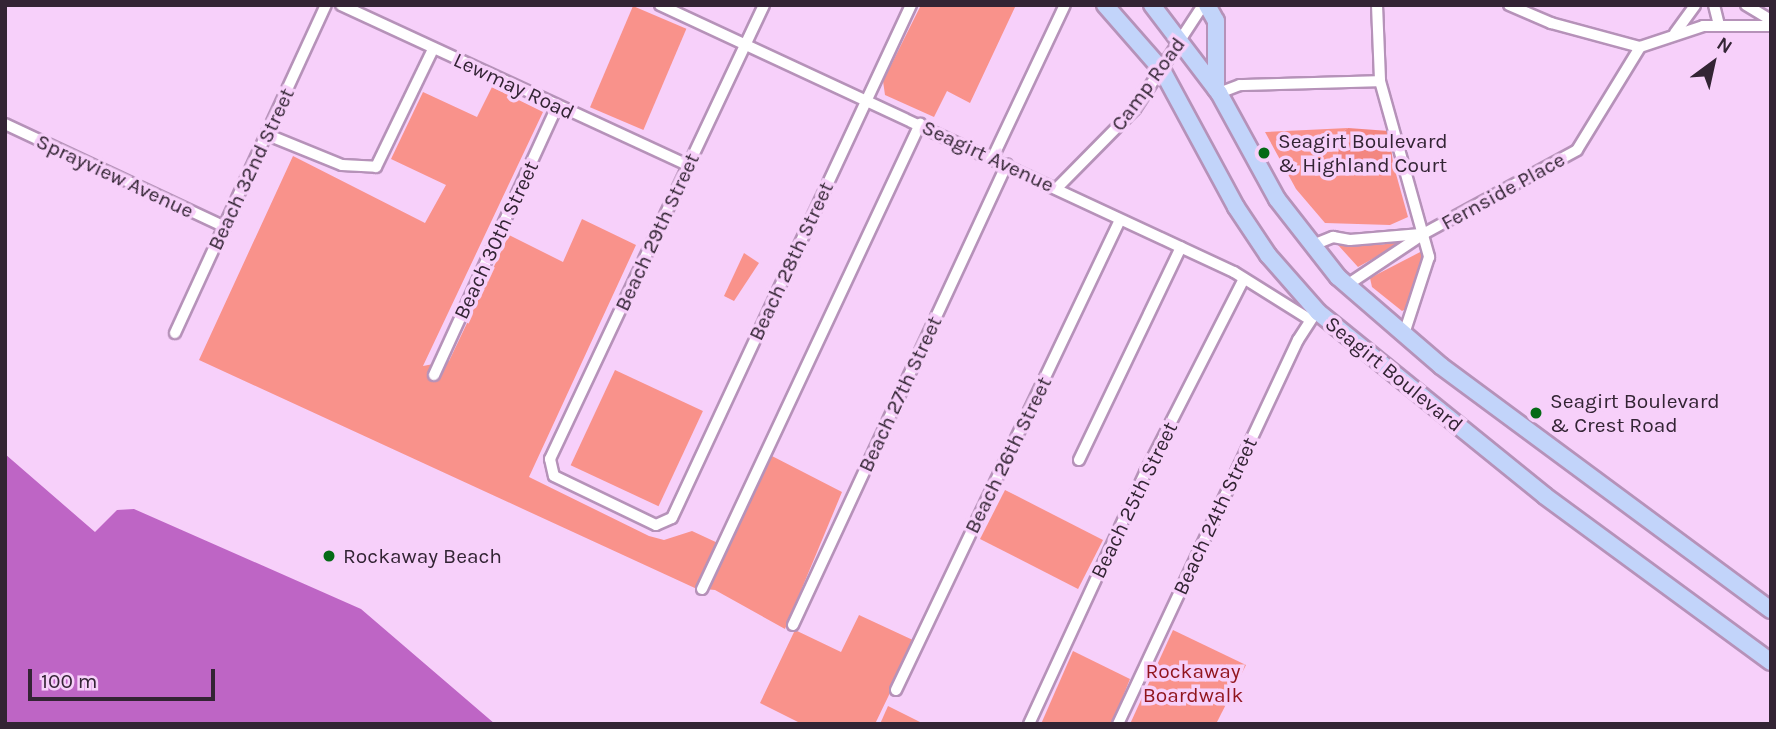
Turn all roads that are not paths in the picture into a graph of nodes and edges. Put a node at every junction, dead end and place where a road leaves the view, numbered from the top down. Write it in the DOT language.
graph roads {
  1 [pos="326,5"];
  2 [pos="341,5"];
  3 [pos="660,5"];
  4 [pos="764,5"];
  5 [pos="911,5"];
  6 [pos="1065,5"];
  7 [pos="1105,5"];
  8 [pos="1152,5"];
  9 [pos="1205,5"];
  10 [pos="1377,5"];
  11 [pos="1509,5"];
  12 [pos="1695,5"];
  13 [pos="1714,5"];
  14 [pos="1746,5"];
  15 [pos="1771,20"];
  16 [pos="1719,25"];
  17 [pos="1771,26"];
  18 [pos="1675,33"];
  19 [pos="1181,41"];
  20 [pos="745,45"];
  21 [pos="1640,47"];
  22 [pos="433,49"];
  23 [pos="1162,70"];
  24 [pos="1380,81"];
  25 [pos="1218,91"];
  26 [pos="866,99"];
  27 [pos="557,106"];
  28 [pos="5,124"];
  29 [pos="920,124"];
  30 [pos="268,135"];
  31 [pos="993,158"];
  32 [pos="1007,164"];
  33 [pos="688,165"];
  34 [pos="1057,188"];
  35 [pos="1120,220"];
  36 [pos="225,227"];
  37 [pos="1426,233"];
  38 [pos="1313,245"];
  39 [pos="1181,247"];
  40 [pos="1244,279"];
  41 [pos="1347,285"];
  42 [pos="1314,315"];
  43 [pos="175,333"];
  44 [pos="1404,334"];
  45 [pos="434,374"];
  46 [pos="550,458"];
  47 [pos="1079,460"];
  48 [pos="702,589"];
  49 [pos="1771,610"];
  50 [pos="793,625"];
  51 [pos="1771,662"];
  52 [pos="896,690"];
  53 [pos="1029,724"];
  54 [pos="1118,724"];
  1 -- 30 [label="street, Beach 32nd Street"];
  2 -- 22 [label="street, Lewmay Road"];
  3 -- 20 [label="street, Seagirt Avenue"];
  4 -- 20 [label="street, Beach 29th Street"];
  5 -- 26 [label="street, Beach 28th Street"];
  6 -- 31 [label="street"];
  7 -- 23 [label="main road, Seagirt Boulevard"];
  8 -- 19 [label="main road, Seagirt Boulevard"];
  9 -- 19 [label="street, Camp Road"];
  9 -- 25 [label="main road"];
  10 -- 24 [label="street"];
  11 -- 21 [label="street"];
  12 -- 18 [label="street"];
  13 -- 16 [label="street"];
  14 -- 15 [label="street"];
  16 -- 17 [label="street"];
  16 -- 18 [label="street"];
  18 -- 21 [label="street"];
  19 -- 23 [label="street, Camp Road"];
  19 -- 25 [label="main road, Seagirt Boulevard"];
  20 -- 26 [label="street, Seagirt Avenue"];
  20 -- 33 [label="street, Beach 29th Street"];
  21 -- 37 [label="street, Fernside Place"];
  22 -- 27 [label="street, Lewmay Road"];
  22 -- 30 [label="street"];
  23 -- 34 [label="street, Camp Road"];
  23 -- 42 [label="main road, Seagirt Boulevard"];
  24 -- 25 [label="street"];
  24 -- 37 [label="street"];
  25 -- 38 [label="main road, Seagirt Boulevard"];
  26 -- 29 [label="street, Seagirt Avenue"];
  26 -- 46 [label="street, Beach 28th Street"];
  27 -- 33 [label="street, Lewmay Road"];
  27 -- 45 [label="street, Beach 30th Street"];
  28 -- 36 [label="street, Sprayview Avenue"];
  29 -- 31 [label="street, Seagirt Avenue"];
  29 -- 48 [label="street"];
  30 -- 36 [label="street, Beach 32nd Street"];
  31 -- 32 [label="street, Seagirt Avenue"];
  32 -- 34 [label="street, Seagirt Avenue"];
  32 -- 50 [label="street, Beach 27th Street"];
  33 -- 46 [label="street, Beach 29th Street"];
  34 -- 35 [label="street, Seagirt Avenue"];
  35 -- 39 [label="street, Seagirt Avenue"];
  35 -- 52 [label="street, Beach 26th Street"];
  36 -- 43 [label="street, Beach 32nd Street"];
  37 -- 38 [label="street, Fernside Place"];
  37 -- 41 [label="street, Fernside Place"];
  37 -- 44 [label="street"];
  38 -- 41 [label="main road, Seagirt Boulevard"];
  39 -- 40 [label="street, Seagirt Avenue"];
  39 -- 47 [label="street"];
  40 -- 42 [label="street, Seagirt Avenue"];
  40 -- 53 [label="street, Beach 25th Street"];
  41 -- 44 [label="main road, Seagirt Boulevard"];
  42 -- 51 [label="main road, Seagirt Boulevard"];
  42 -- 54 [label="street, Beach 24th Street"];
  44 -- 49 [label="main road, Seagirt Boulevard"];
}
